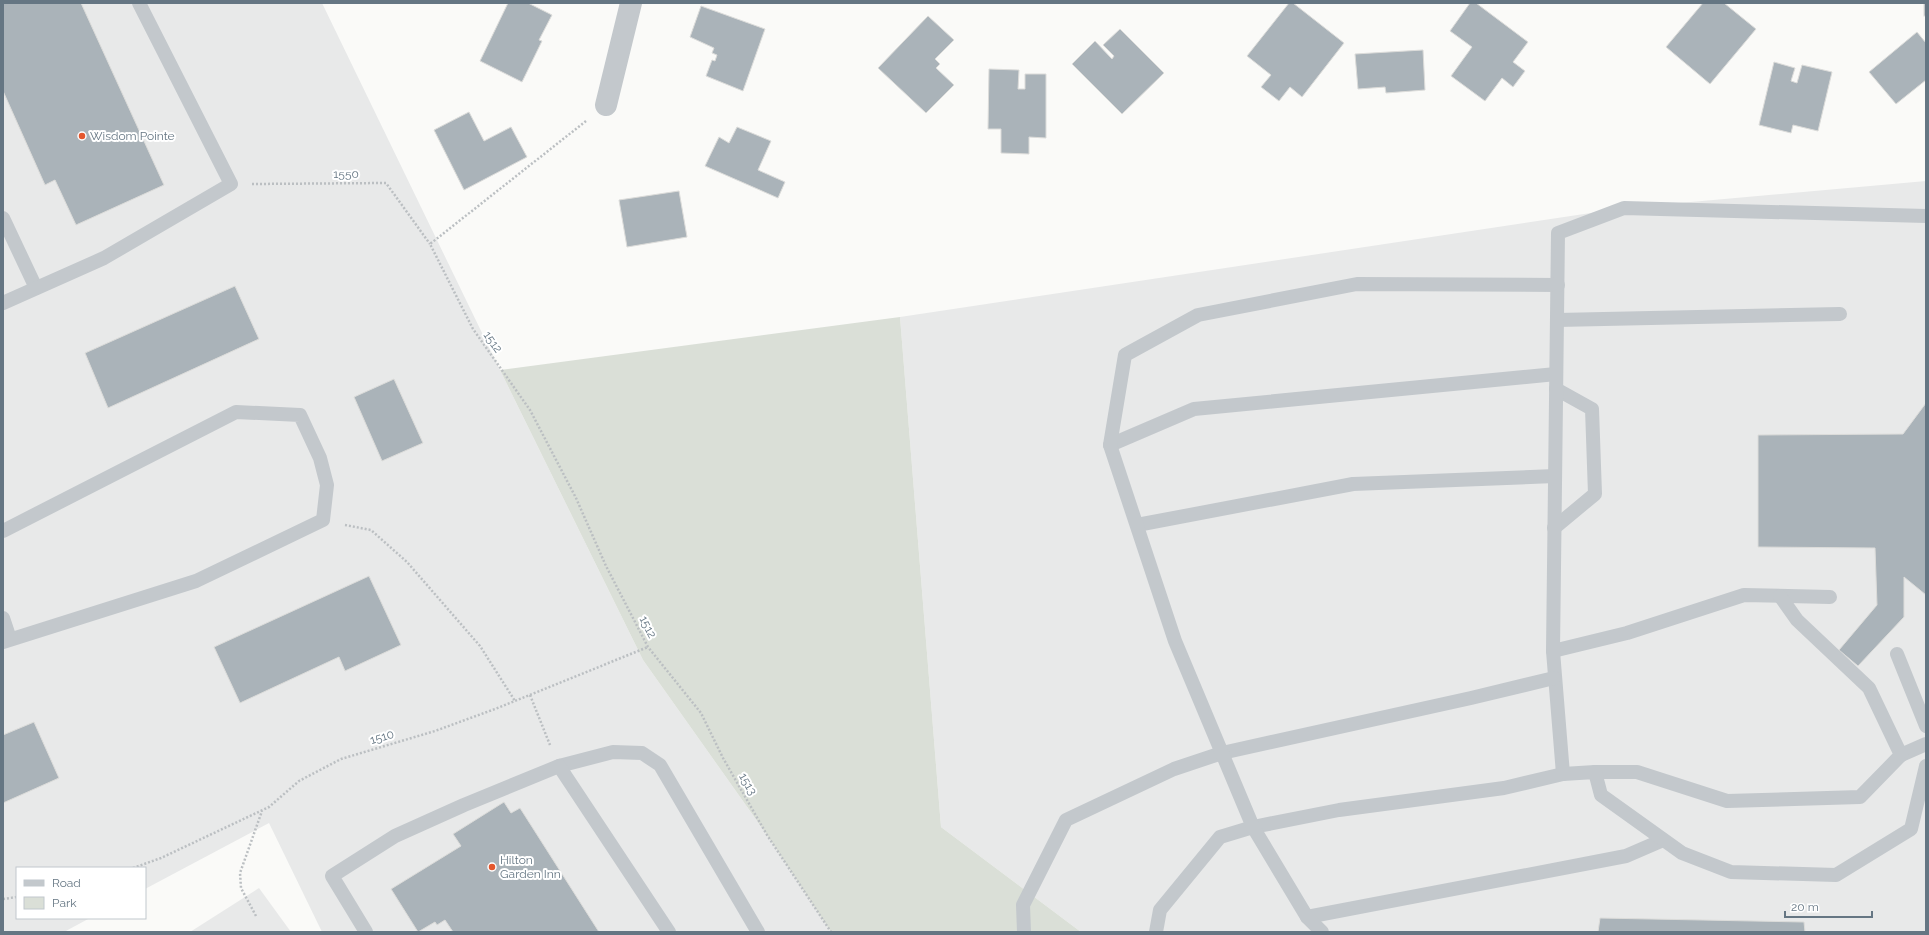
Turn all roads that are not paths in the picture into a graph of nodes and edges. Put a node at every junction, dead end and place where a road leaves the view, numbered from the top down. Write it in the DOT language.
graph roads {
  1 [pos="139,3"];
  2 [pos="631,3"];
  3 [pos="606,105"];
  4 [pos="1926,216"];
  5 [pos="3,218"];
  6 [pos="1558,286"];
  7 [pos="36,288"];
  8 [pos="3,303"];
  9 [pos="1840,314"];
  10 [pos="1557,320"];
  11 [pos="1556,374"];
  12 [pos="1556,389"];
  13 [pos="1110,445"];
  14 [pos="1555,476"];
  15 [pos="1137,525"];
  16 [pos="1554,528"];
  17 [pos="3,531"];
  18 [pos="1780,596"];
  19 [pos="1830,597"];
  20 [pos="3,618"];
  21 [pos="6,640"];
  22 [pos="1553,651"];
  23 [pos="1898,654"];
  24 [pos="1554,678"];
  25 [pos="1926,726"];
  26 [pos="1926,744"];
  27 [pos="1222,753"];
  28 [pos="1901,755"];
  29 [pos="559,766"];
  30 [pos="1926,766"];
  31 [pos="1595,772"];
  32 [pos="1563,774"];
  33 [pos="1253,827"];
  34 [pos="1663,840"];
  35 [pos="1307,917"];
  36 [pos="366,932"];
  37 [pos="670,932"];
  38 [pos="758,932"];
  39 [pos="1024,932"];
  40 [pos="1156,932"];
  41 [pos="1322,932"];
  1 -- 7 [label="lane"];
  2 -- 3 [label="street"];
  4 -- 6 [label="lane"];
  5 -- 7 [label="lane"];
  6 -- 10 [label="lane"];
  6 -- 13 [label="lane"];
  7 -- 8 [label="lane"];
  9 -- 10 [label="lane"];
  10 -- 11 [label="lane"];
  11 -- 12 [label="lane"];
  11 -- 13 [label="lane"];
  12 -- 14 [label="lane"];
  12 -- 16 [label="lane"];
  13 -- 15 [label="lane"];
  14 -- 15 [label="lane"];
  14 -- 16 [label="lane"];
  15 -- 27 [label="lane"];
  16 -- 22 [label="lane"];
  17 -- 21 [label="lane"];
  18 -- 19 [label="lane"];
  18 -- 22 [label="lane"];
  18 -- 28 [label="lane"];
  20 -- 21 [label="lane"];
  22 -- 24 [label="lane"];
  23 -- 25 [label="lane"];
  24 -- 27 [label="lane"];
  24 -- 32 [label="lane"];
  26 -- 28 [label="lane"];
  27 -- 33 [label="lane"];
  27 -- 39 [label="lane"];
  28 -- 31 [label="lane"];
  29 -- 36 [label="lane"];
  29 -- 37 [label="lane"];
  29 -- 38 [label="lane"];
  30 -- 34 [label="lane"];
  31 -- 32 [label="lane"];
  31 -- 34 [label="lane"];
  32 -- 33 [label="lane"];
  33 -- 35 [label="lane"];
  33 -- 40 [label="lane"];
  34 -- 35 [label="lane"];
  35 -- 41 [label="lane"];
}
